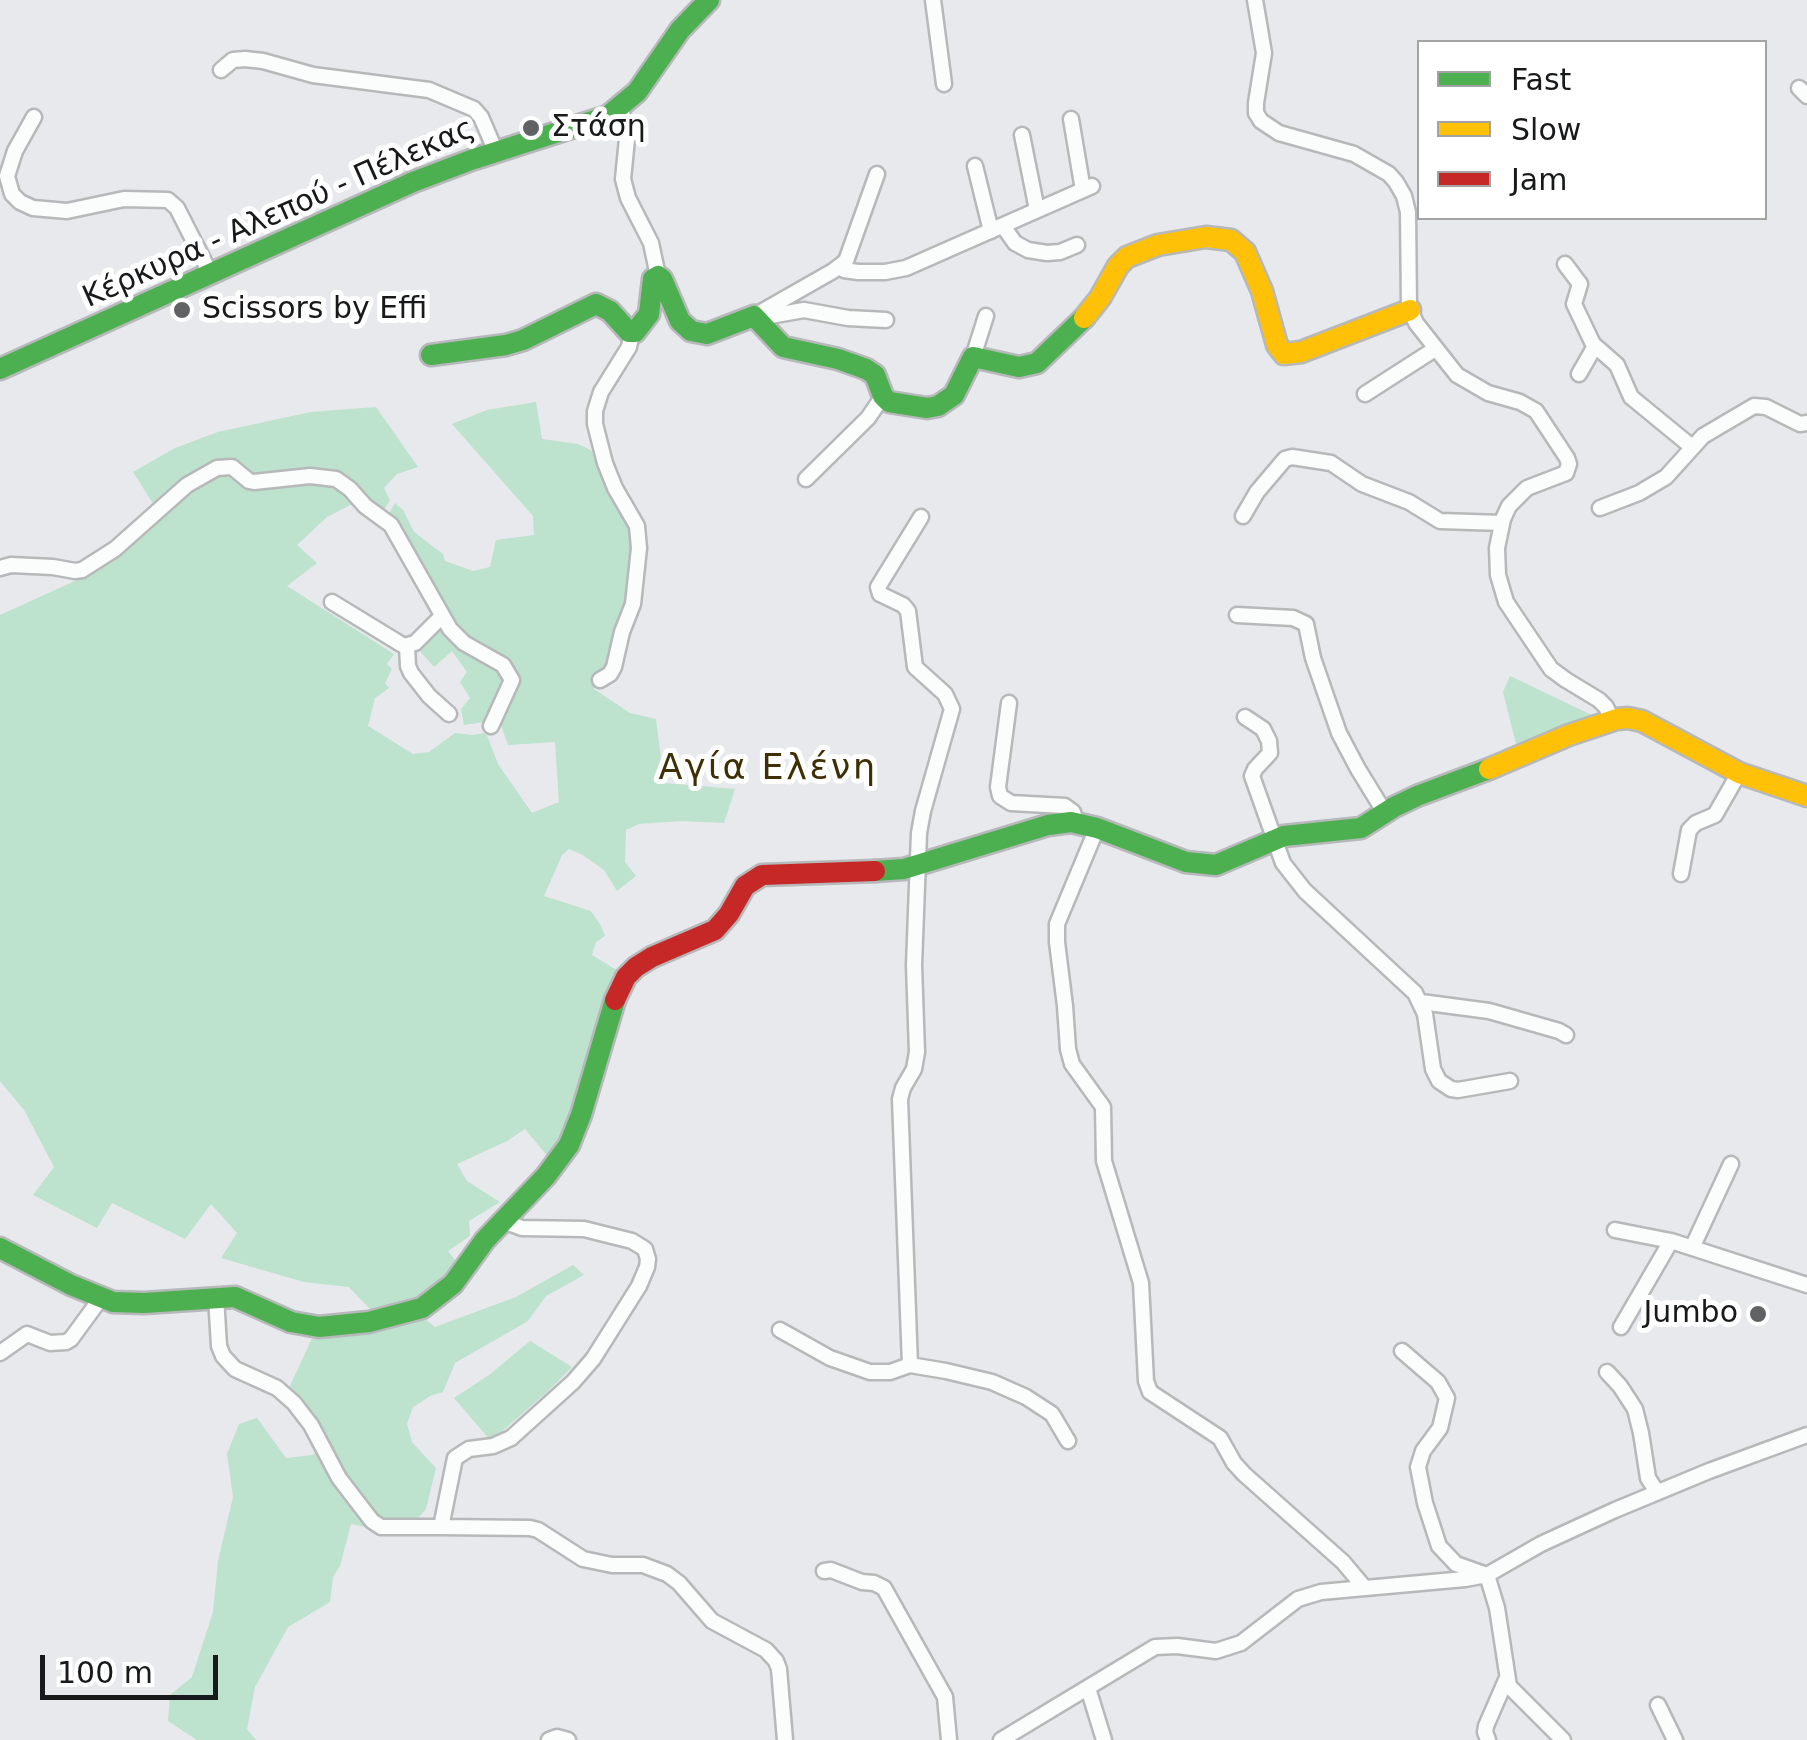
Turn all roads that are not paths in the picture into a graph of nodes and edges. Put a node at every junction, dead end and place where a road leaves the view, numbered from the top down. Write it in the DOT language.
graph roads {
  1 [pos="709,0"];
  2 [pos="933,0"];
  3 [pos="1255,0"];
  4 [pos="221,70"];
  5 [pos="944,84"];
  6 [pos="621,108"];
  7 [pos="34,117"];
  8 [pos="1070,119"];
  9 [pos="1022,135"];
  10 [pos="496,152"];
  11 [pos="975,166"];
  12 [pos="876,174"];
  13 [pos="1037,210"];
  14 [pos="997,228"];
  15 [pos="1078,245"];
  16 [pos="1565,264"];
  17 [pos="840,266"];
  18 [pos="211,275"];
  19 [pos="658,276"];
  20 [pos="1410,310"];
  21 [pos="754,316"];
  22 [pos="986,316"];
  23 [pos="886,320"];
  24 [pos="632,333"];
  25 [pos="1594,346"];
  26 [pos="1435,350"];
  27 [pos="431,355"];
  28 [pos="973,356"];
  29 [pos="0,369"];
  30 [pos="1579,374"];
  31 [pos="1365,394"];
  32 [pos="883,396"];
  33 [pos="1807,423"];
  34 [pos="1692,447"];
  35 [pos="806,479"];
  36 [pos="1600,508"];
  37 [pos="1244,516"];
  38 [pos="920,517"];
  39 [pos="1502,524"];
  40 [pos="0,568"];
  41 [pos="332,602"];
  42 [pos="1237,615"];
  43 [pos="442,616"];
  44 [pos="407,646"];
  45 [pos="600,680"];
  46 [pos="1009,704"];
  47 [pos="448,714"];
  48 [pos="1245,717"];
  49 [pos="1612,720"];
  50 [pos="490,726"];
  51 [pos="1738,773"];
  52 [pos="1807,796"];
  53 [pos="1385,813"];
  54 [pos="1086,825"];
  55 [pos="1275,839"];
  56 [pos="918,866"];
  57 [pos="1681,874"];
  58 [pos="1421,1002"];
  59 [pos="1566,1036"];
  60 [pos="1510,1081"];
  61 [pos="1731,1164"];
  62 [pos="504,1221"];
  63 [pos="1615,1230"];
  64 [pos="1671,1241"];
  65 [pos="0,1248"];
  66 [pos="1692,1248"];
  67 [pos="1807,1285"];
  68 [pos="216,1297"];
  69 [pos="101,1298"];
  70 [pos="1622,1327"];
  71 [pos="780,1330"];
  72 [pos="1402,1351"];
  73 [pos="0,1353"];
  74 [pos="910,1366"];
  75 [pos="1607,1372"];
  76 [pos="1807,1434"];
  77 [pos="1068,1441"];
  78 [pos="1657,1492"];
  79 [pos="441,1527"];
  80 [pos="824,1570"];
  81 [pos="1487,1575"];
  82 [pos="1364,1587"];
  83 [pos="1506,1680"];
  84 [pos="1088,1688"];
  85 [pos="1658,1705"];
  86 [pos="550,1740"];
  87 [pos="568,1740"];
  88 [pos="784,1740"];
  89 [pos="949,1740"];
  90 [pos="1001,1740"];
  91 [pos="1104,1740"];
  92 [pos="1488,1740"];
  93 [pos="1563,1740"];
  94 [pos="1674,1740"];
  1 -- 6 [label="street, Κέρκυρα - Αλεπού - Πέλεκας"];
  2 -- 5 [label="street"];
  3 -- 20 [label="street"];
  4 -- 10 [label="street"];
  6 -- 10 [label="street, Κέρκυρα - Αλεπού - Πέλεκας"];
  6 -- 19 [label="street"];
  7 -- 18 [label="street"];
  8 -- 13 [label="street"];
  9 -- 13 [label="street"];
  10 -- 18 [label="street, Κέρκυρα - Αλεπού - Πέλεκας"];
  11 -- 14 [label="street"];
  12 -- 17 [label="street"];
  13 -- 14 [label="street"];
  14 -- 15 [label="street"];
  14 -- 17 [label="street"];
  16 -- 25 [label="street"];
  17 -- 21 [label="street"];
  18 -- 29 [label="street, Κέρκυρα - Αλεπού - Πέλεκας"];
  19 -- 21 [label="street"];
  19 -- 24 [label="street"];
  20 -- 26 [label="street"];
  20 -- 28 [label="street"];
  21 -- 23 [label="street"];
  21 -- 32 [label="street"];
  22 -- 28 [label="street"];
  24 -- 27 [label="street"];
  24 -- 45 [label="street"];
  25 -- 30 [label="street"];
  25 -- 34 [label="street"];
  26 -- 31 [label="street"];
  26 -- 39 [label="street"];
  28 -- 32 [label="street"];
  32 -- 35 [label="street"];
  33 -- 34 [label="street"];
  34 -- 36 [label="street"];
  37 -- 39 [label="street"];
  38 -- 56 [label="street"];
  39 -- 49 [label="street"];
  40 -- 43 [label="street"];
  41 -- 44 [label="street"];
  42 -- 53 [label="street"];
  43 -- 44 [label="street"];
  43 -- 50 [label="street"];
  44 -- 47 [label="street"];
  46 -- 54 [label="street"];
  48 -- 55 [label="street"];
  49 -- 51 [label="street"];
  49 -- 53 [label="street"];
  51 -- 52 [label="street"];
  51 -- 57 [label="street"];
  53 -- 55 [label="street"];
  54 -- 55 [label="street"];
  54 -- 56 [label="street"];
  54 -- 82 [label="street"];
  55 -- 58 [label="street"];
  56 -- 62 [label="street"];
  56 -- 74 [label="street"];
  58 -- 59 [label="street"];
  58 -- 60 [label="street"];
  61 -- 66 [label="street"];
  62 -- 68 [label="street"];
  62 -- 79 [label="street"];
  63 -- 64 [label="street"];
  64 -- 66 [label="street"];
  64 -- 70 [label="street"];
  65 -- 69 [label="street"];
  66 -- 67 [label="street"];
  68 -- 69 [label="street"];
  68 -- 79 [label="street"];
  69 -- 73 [label="street"];
  71 -- 74 [label="street"];
  72 -- 81 [label="street"];
  74 -- 77 [label="street"];
  75 -- 78 [label="street"];
  76 -- 78 [label="street"];
  78 -- 81 [label="street"];
  79 -- 88 [label="street"];
  80 -- 89 [label="street"];
  81 -- 82 [label="street"];
  81 -- 83 [label="street"];
  82 -- 84 [label="street"];
  83 -- 92 [label="street"];
  83 -- 93 [label="street"];
  84 -- 90 [label="street"];
  84 -- 91 [label="street"];
  85 -- 94 [label="street"];
  86 -- 87 [label="street"];
}
